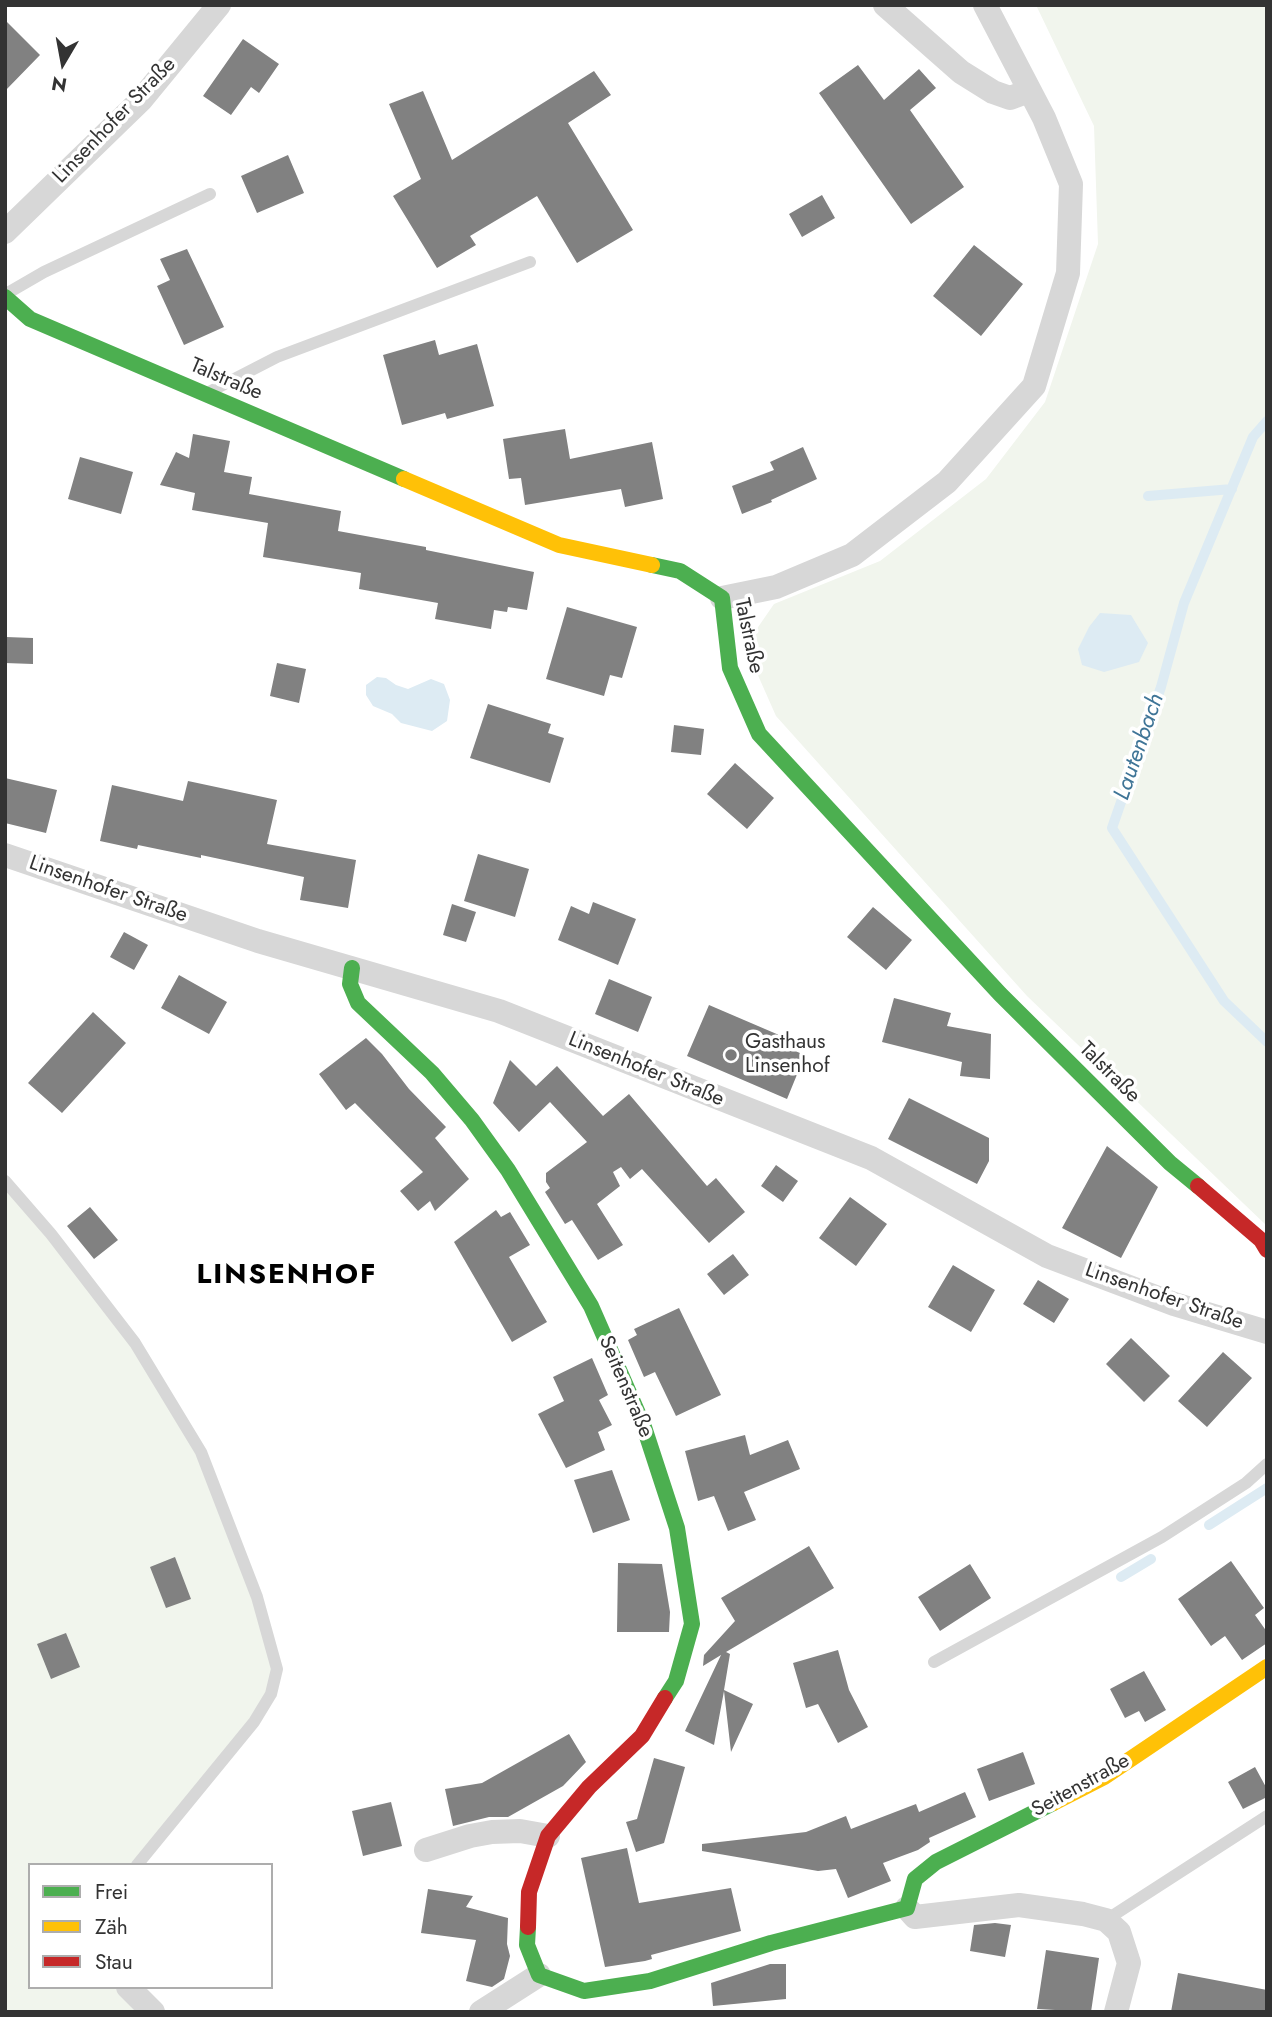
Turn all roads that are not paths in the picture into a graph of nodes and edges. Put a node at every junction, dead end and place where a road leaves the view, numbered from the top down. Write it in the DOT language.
graph roads {
  1 [pos="219,5"];
  2 [pos="885,5"];
  3 [pos="985,5"];
  4 [pos="1030,91"];
  5 [pos="210,194"];
  6 [pos="5,233"];
  7 [pos="530,262"];
  8 [pos="5,296"];
  9 [pos="205,394"];
  10 [pos="722,598"];
  11 [pos="5,855"];
  12 [pos="352,968"];
  13 [pos="5,1181"];
  14 [pos="1267,1250"];
  15 [pos="1267,1332"];
  16 [pos="1267,1464"];
  17 [pos="934,1662"];
  18 [pos="1267,1667"];
  19 [pos="1267,1816"];
  20 [pos="548,1836"];
  21 [pos="426,1850"];
  22 [pos="139,1863"];
  23 [pos="907,1908"];
  24 [pos="1106,1920"];
  25 [pos="539,1975"];
  26 [pos="130,1989"];
  27 [pos="153,2012"];
  28 [pos="481,2012"];
  29 [pos="1116,2012"];
  1 -- 6 [label="street, Linsenhofer Straße"];
  2 -- 4 [label="street"];
  3 -- 4 [label="street"];
  4 -- 10 [label="street"];
  5 -- 8 [label="lane"];
  7 -- 9 [label="lane"];
  8 -- 9 [label="street, Talstraße"];
  9 -- 10 [label="street, Talstraße"];
  10 -- 14 [label="street, Talstraße"];
  11 -- 12 [label="street, Linsenhofer Straße"];
  12 -- 15 [label="street, Linsenhofer Straße"];
  12 -- 20 [label="street, Seitenstraße"];
  13 -- 22 [label="lane"];
  16 -- 17 [label="lane"];
  18 -- 23 [label="street, Seitenstraße"];
  19 -- 24 [label="lane"];
  20 -- 21 [label="street"];
  20 -- 25 [label="street"];
  23 -- 24 [label="street"];
  23 -- 25 [label="street"];
  24 -- 29 [label="street"];
  25 -- 28 [label="street"];
  26 -- 27 [label="street"];
}
